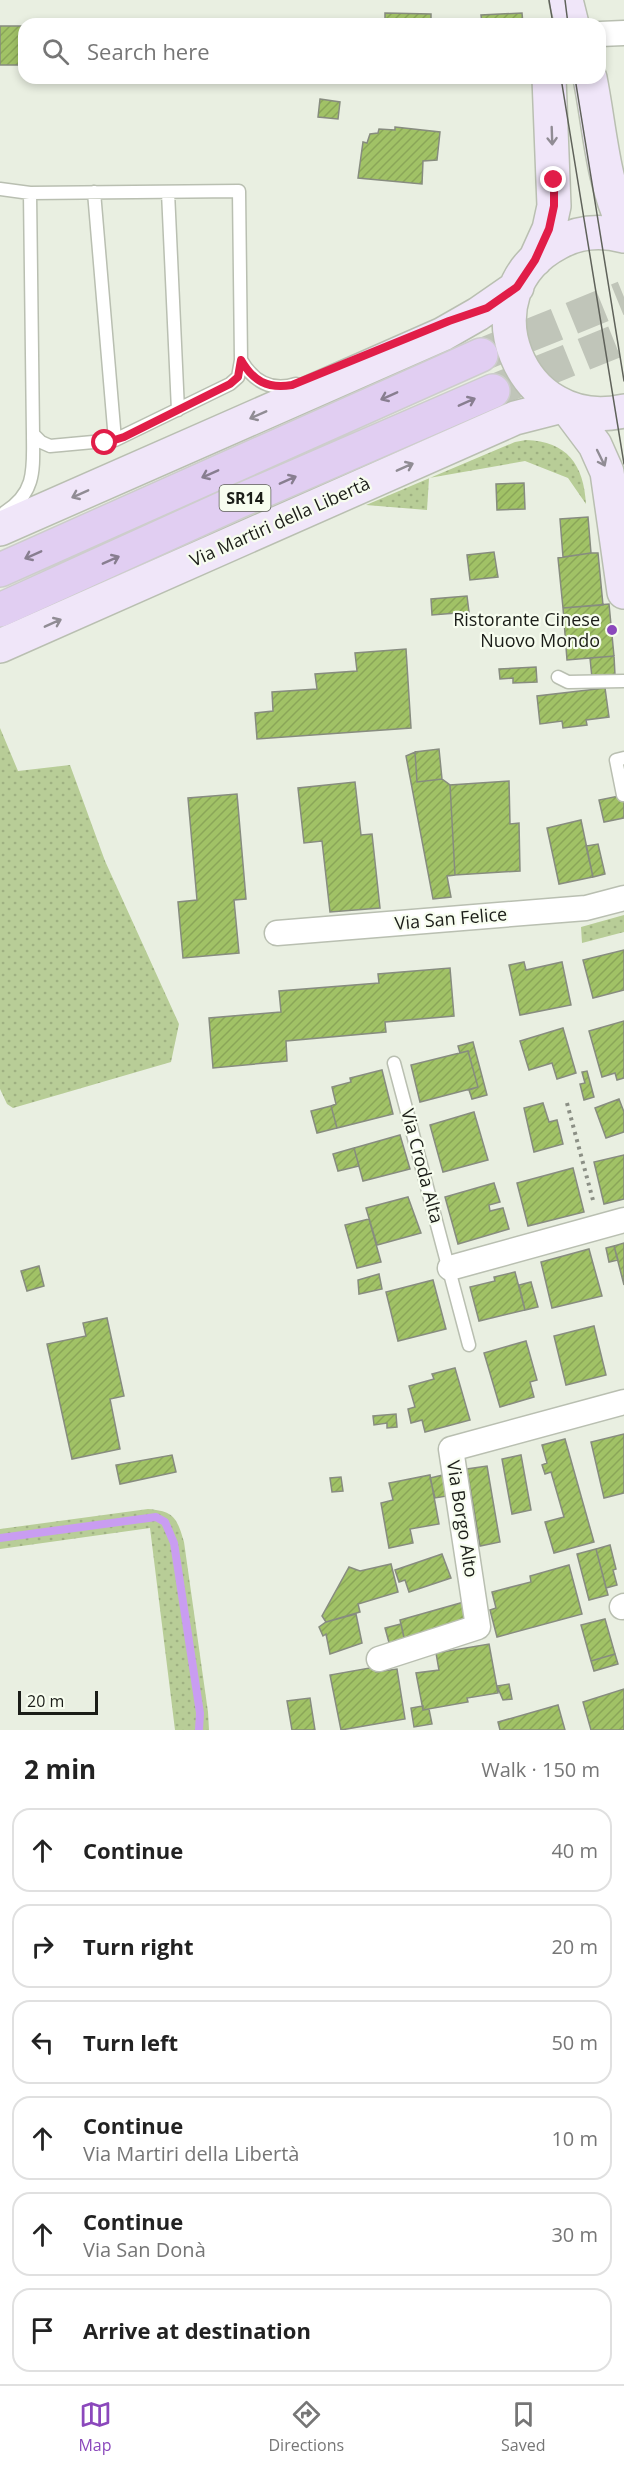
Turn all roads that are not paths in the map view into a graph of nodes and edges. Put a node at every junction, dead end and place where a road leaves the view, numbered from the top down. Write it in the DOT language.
graph roads {
  1 [pos="547,0"];
  2 [pos="566,0"];
  3 [pos="548,18"];
  4 [pos="570,18"];
  5 [pos="624,33"];
  6 [pos="606,34"];
  7 [pos="549,84"];
  8 [pos="591,84"];
  9 [pos="0,189"];
  10 [pos="94,192"];
  11 [pos="168,192"];
  12 [pos="30,193"];
  13 [pos="624,226"];
  14 [pos="624,236"];
  15 [pos="535,260"];
  16 [pos="517,287"];
  17 [pos="487,308"];
  18 [pos="481,355"];
  19 [pos="241,360"];
  20 [pos="334,368"];
  21 [pos="313,377"];
  22 [pos="492,391"];
  23 [pos="565,407"];
  24 [pos="178,410"];
  25 [pos="624,411"];
  26 [pos="33,434"];
  27 [pos="115,440"];
  28 [pos="0,515"];
  29 [pos="0,529"];
  30 [pos="0,570"];
  31 [pos="624,592"];
  32 [pos="0,610"];
  33 [pos="0,646"];
  34 [pos="558,677"];
  35 [pos="624,681"];
  36 [pos="624,758"];
  37 [pos="623,795"];
  38 [pos="624,898"];
  39 [pos="276,933"];
  40 [pos="394,1063"];
  41 [pos="624,1220"];
  42 [pos="450,1268"];
  43 [pos="469,1345"];
  44 [pos="624,1402"];
  45 [pos="379,1659"];
  1 -- 3 [label="main road"];
  2 -- 4 [label="main road"];
  5 -- 6 [label="street"];
  7 -- 15 [label="main road, one-way"];
  8 -- 13 [label="main road"];
  9 -- 12 [label="lane"];
  10 -- 11 [label="lane"];
  10 -- 12 [label="lane"];
  10 -- 27 [label="lane"];
  11 -- 19 [label="lane"];
  11 -- 24 [label="lane"];
  12 -- 26 [label="lane"];
  14 -- 15 [label="main road"];
  15 -- 16 [label="main road"];
  16 -- 17 [label="main road"];
  16 -- 23 [label="main road"];
  17 -- 20 [label="lane"];
  17 -- 29 [label="main road, one-way"];
  18 -- 30 [label="main road, SR14, one-way"];
  19 -- 21 [label="lane"];
  19 -- 24 [label="lane"];
  32 -- 22 [label="main road, Via Martiri della Libertà / SR14, one-way"];
  23 -- 25 [label="main road"];
  23 -- 31 [label="main road, one-way"];
  33 -- 23 [label="main road, Via Martiri della Libertà, one-way"];
  24 -- 27 [label="lane"];
  26 -- 27 [label="lane"];
  26 -- 28 [label="lane"];
  34 -- 35 [label="lane"];
  36 -- 37 [label="lane"];
  38 -- 39 [label="street, Via San Felice"];
  40 -- 42 [label="lane, Via Croda Alta"];
  41 -- 42 [label="street"];
  42 -- 43 [label="lane, Via Croda Alta"];
  44 -- 45 [label="street, Via Borgo Alto"];
}
